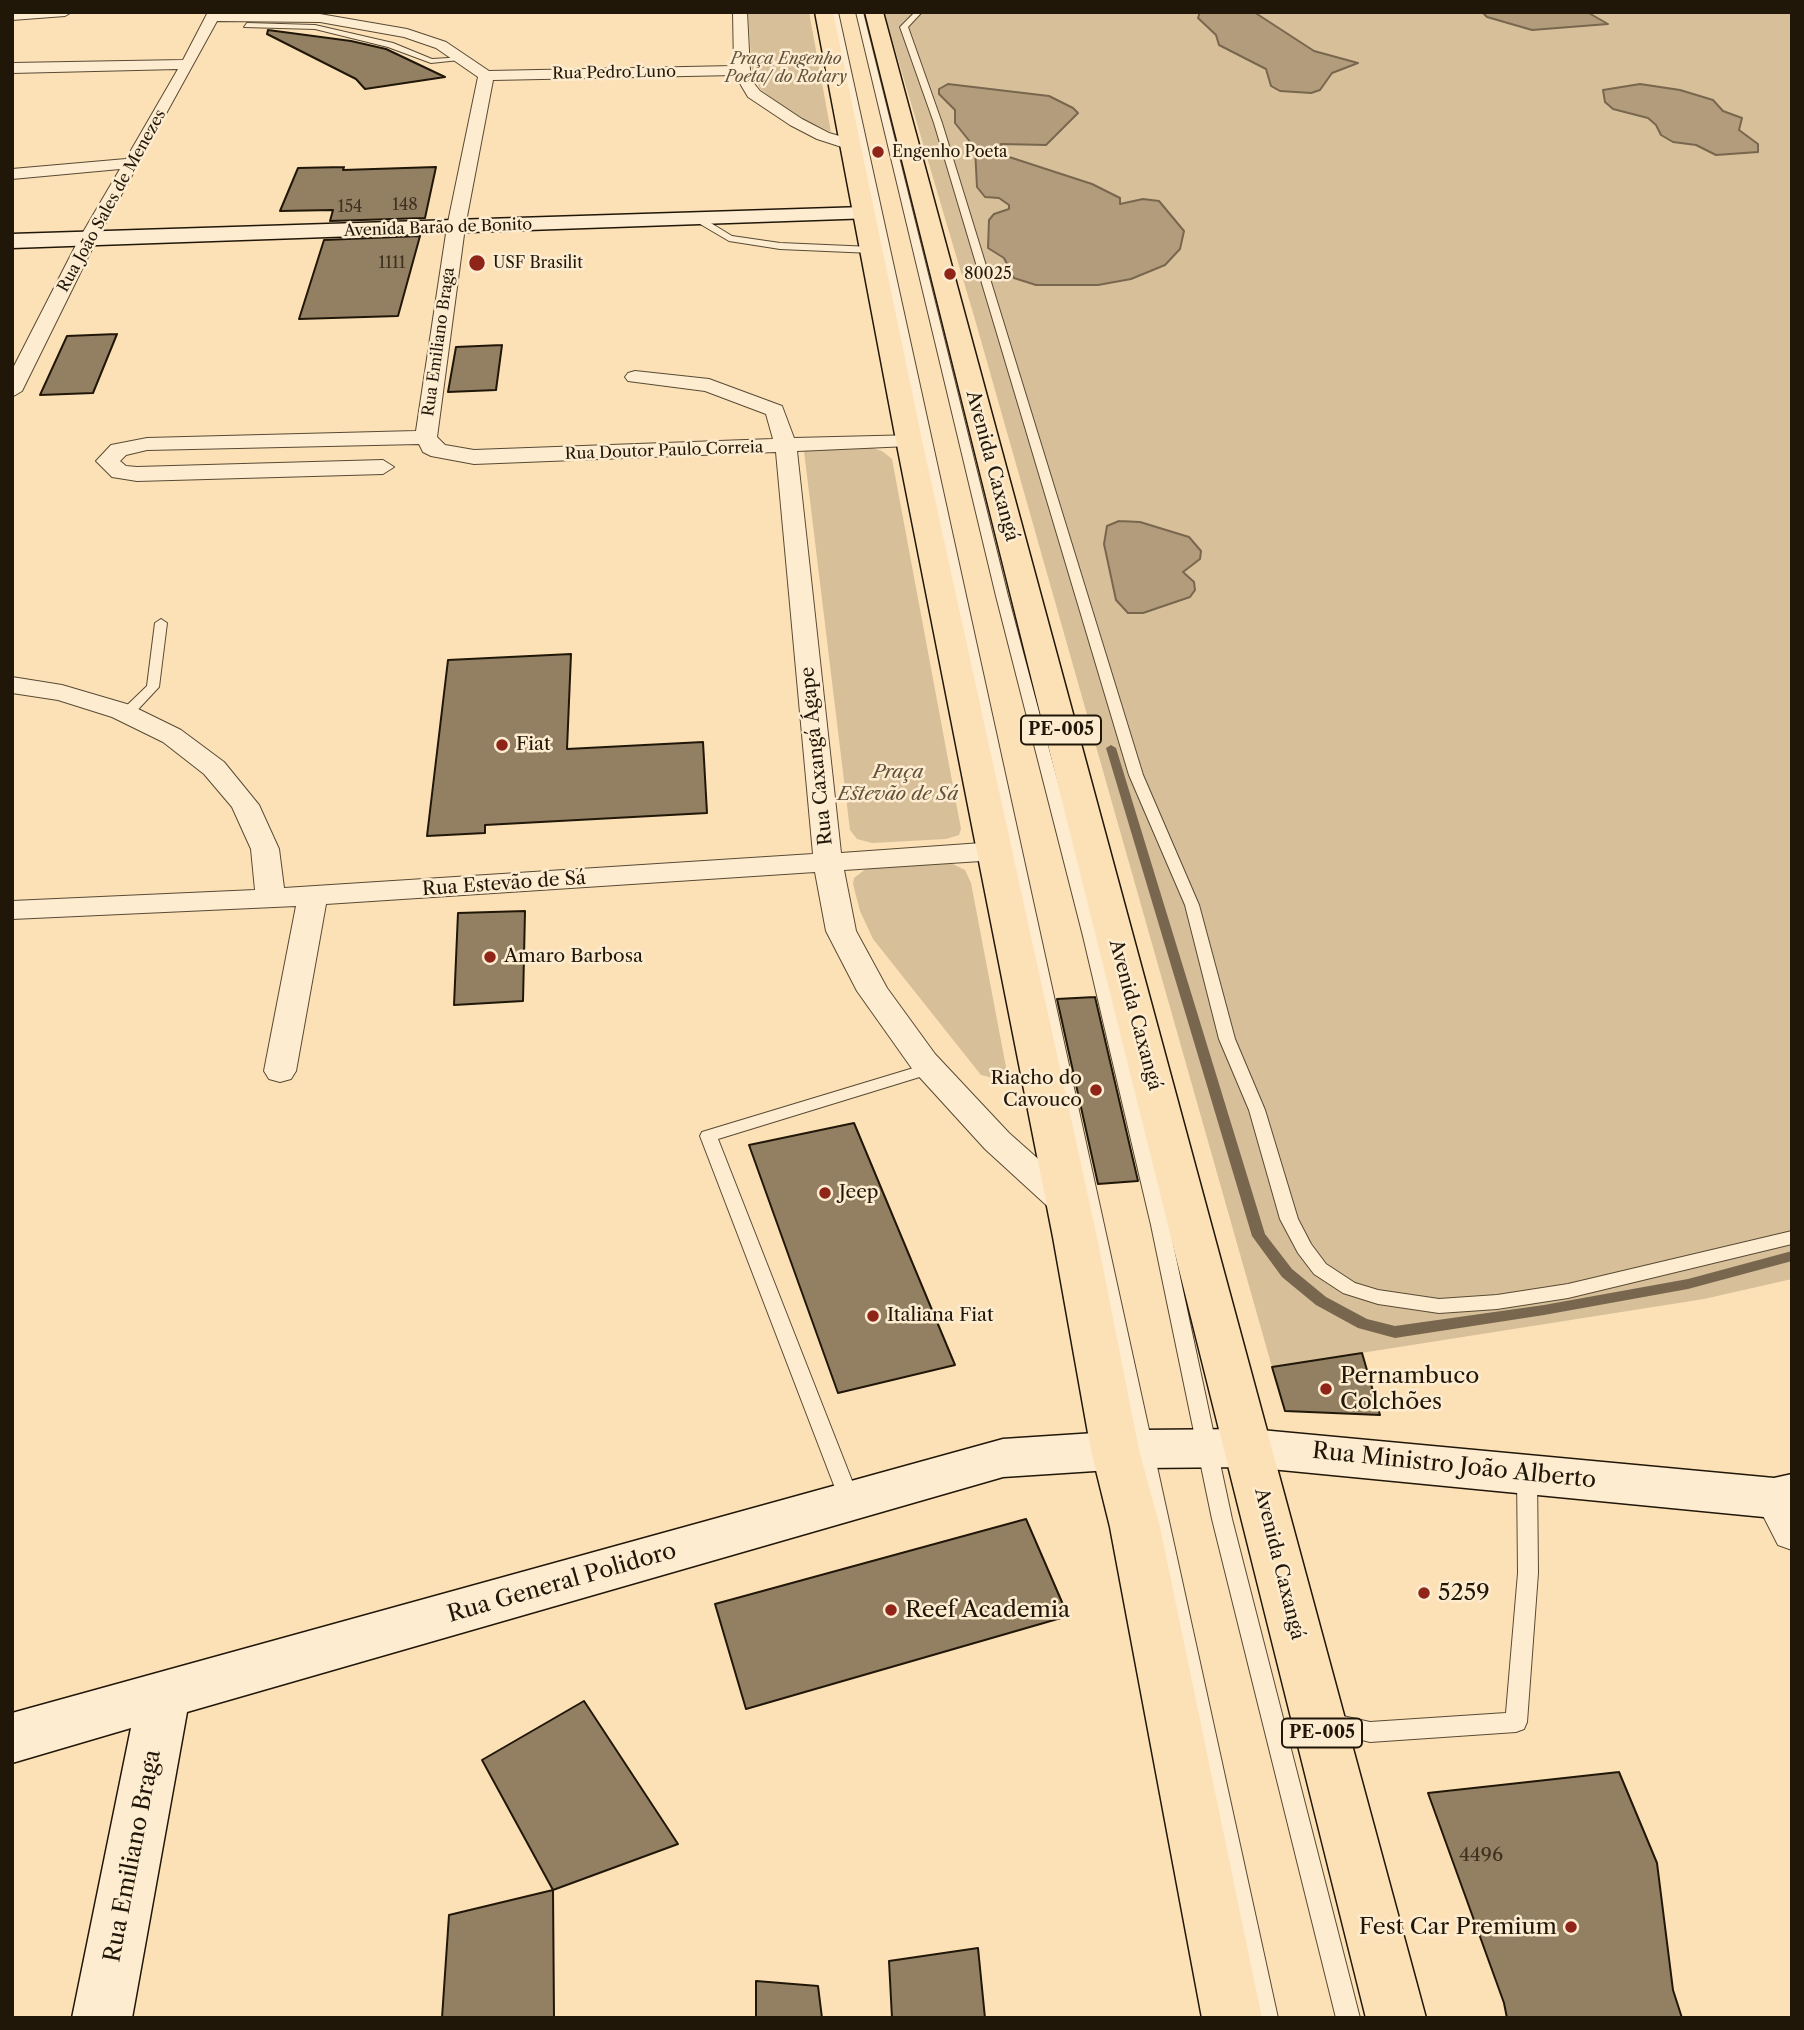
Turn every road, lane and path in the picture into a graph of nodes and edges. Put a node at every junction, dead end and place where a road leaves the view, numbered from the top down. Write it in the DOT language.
graph roads {
  1 [pos="65,12"];
  2 [pos="740,12"];
  3 [pos="824,12"];
  4 [pos="834,12"];
  5 [pos="859,12"];
  6 [pos="874,12"];
  7 [pos="919,12"];
  8 [pos="213,15"];
  9 [pos="12,16"];
  10 [pos="247,25"];
  11 [pos="465,59"];
  12 [pos="188,64"];
  13 [pos="12,68"];
  14 [pos="742,70"];
  15 [pos="486,76"];
  16 [pos="851,145"];
  17 [pos="132,163"];
  18 [pos="12,174"];
  19 [pos="864,213"];
  20 [pos="698,219"];
  21 [pos="456,227"];
  22 [pos="88,239"];
  23 [pos="12,241"];
  24 [pos="872,250"];
  25 [pos="635,377"];
  26 [pos="12,391"];
  27 [pos="426,437"];
  28 [pos="909,440"];
  29 [pos="786,447"];
  30 [pos="383,467"];
  31 [pos="161,623"];
  32 [pos="12,684"];
  33 [pos="126,714"];
  34 [pos="996,851"];
  35 [pos="828,864"];
  36 [pos="313,896"];
  37 [pos="271,898"];
  38 [pos="12,910"];
  39 [pos="930,1068"];
  40 [pos="280,1071"];
  41 [pos="1068,1205"];
  42 [pos="1792,1237"];
  43 [pos="1227,1447"];
  44 [pos="1128,1450"];
  45 [pos="1527,1473"];
  46 [pos="850,1501"];
  47 [pos="1787,1507"];
  48 [pos="164,1695"];
  49 [pos="1319,1721"];
  50 [pos="12,1738"];
  51 [pos="102,2018"];
  52 [pos="1232,2018"];
  53 [pos="1266,2018"];
  54 [pos="1348,2018"];
  55 [pos="1396,2018"];
  1 -- 9 [label="street"];
  2 -- 14 [label="street"];
  3 -- 16 [label="main road"];
  4 -- 44 [label="lane"];
  5 -- 43 [label="lane"];
  6 -- 43 [label="main road, Avenida Caxangá / PE-005"];
  7 -- 42 [label="lane"];
  8 -- 11 [label="street"];
  8 -- 12 [label="street, Rua João Sales de Menezes"];
  10 -- 11 [label="lane"];
  11 -- 15 [label="street"];
  12 -- 13 [label="street"];
  12 -- 17 [label="street, Rua João Sales de Menezes"];
  14 -- 15 [label="street, Rua Pedro Luno"];
  14 -- 16 [label="street"];
  15 -- 21 [label="street, Rua Emiliano Braga"];
  16 -- 19 [label="main road"];
  17 -- 18 [label="street"];
  17 -- 22 [label="street, Rua João Sales de Menezes"];
  19 -- 20 [label="street, Avenida Barão de Bonito"];
  19 -- 24 [label="main road"];
  20 -- 21 [label="street, Avenida Barão de Bonito"];
  20 -- 24 [label="lane"];
  21 -- 22 [label="street, Avenida Barão de Bonito"];
  21 -- 27 [label="street, Rua Emiliano Braga"];
  22 -- 23 [label="street, Avenida Barão de Bonito"];
  22 -- 26 [label="street, Rua João Sales de Menezes"];
  24 -- 28 [label="main road"];
  25 -- 29 [label="street, Rua Caxangá Ágape"];
  27 -- 29 [label="street, Rua Doutor Paulo Correia"];
  27 -- 30 [label="street"];
  28 -- 29 [label="street, Rua Doutor Paulo Correia"];
  28 -- 34 [label="main road"];
  29 -- 35 [label="street, Rua Caxangá Ágape"];
  31 -- 33 [label="lane"];
  32 -- 33 [label="street"];
  33 -- 37 [label="street"];
  34 -- 35 [label="street, Rua Estevão de Sá"];
  34 -- 41 [label="main road"];
  35 -- 36 [label="street, Rua Estevão de Sá"];
  35 -- 39 [label="street, Rua Caxangá Ágape"];
  36 -- 37 [label="street, Rua Estevão de Sá"];
  36 -- 40 [label="street"];
  37 -- 38 [label="street, Rua Estevão de Sá"];
  39 -- 41 [label="street, Rua Caxangá Ágape"];
  39 -- 46 [label="lane"];
  41 -- 44 [label="main road"];
  43 -- 44 [label="street, Rua Ministro João Alberto"];
  43 -- 45 [label="street, Rua Ministro João Alberto"];
  43 -- 49 [label="main road, Avenida Caxangá / PE-005"];
  43 -- 54 [label="lane"];
  44 -- 46 [label="street, Rua General Polidoro"];
  44 -- 52 [label="main road"];
  44 -- 53 [label="lane"];
  45 -- 47 [label="street, Rua Ministro João Alberto"];
  45 -- 49 [label="lane"];
  46 -- 48 [label="street, Rua General Polidoro"];
  48 -- 50 [label="street, Rua General Polidoro"];
  48 -- 51 [label="street, Rua Emiliano Braga"];
  49 -- 55 [label="main road, Avenida Caxangá / PE-005"];
}
